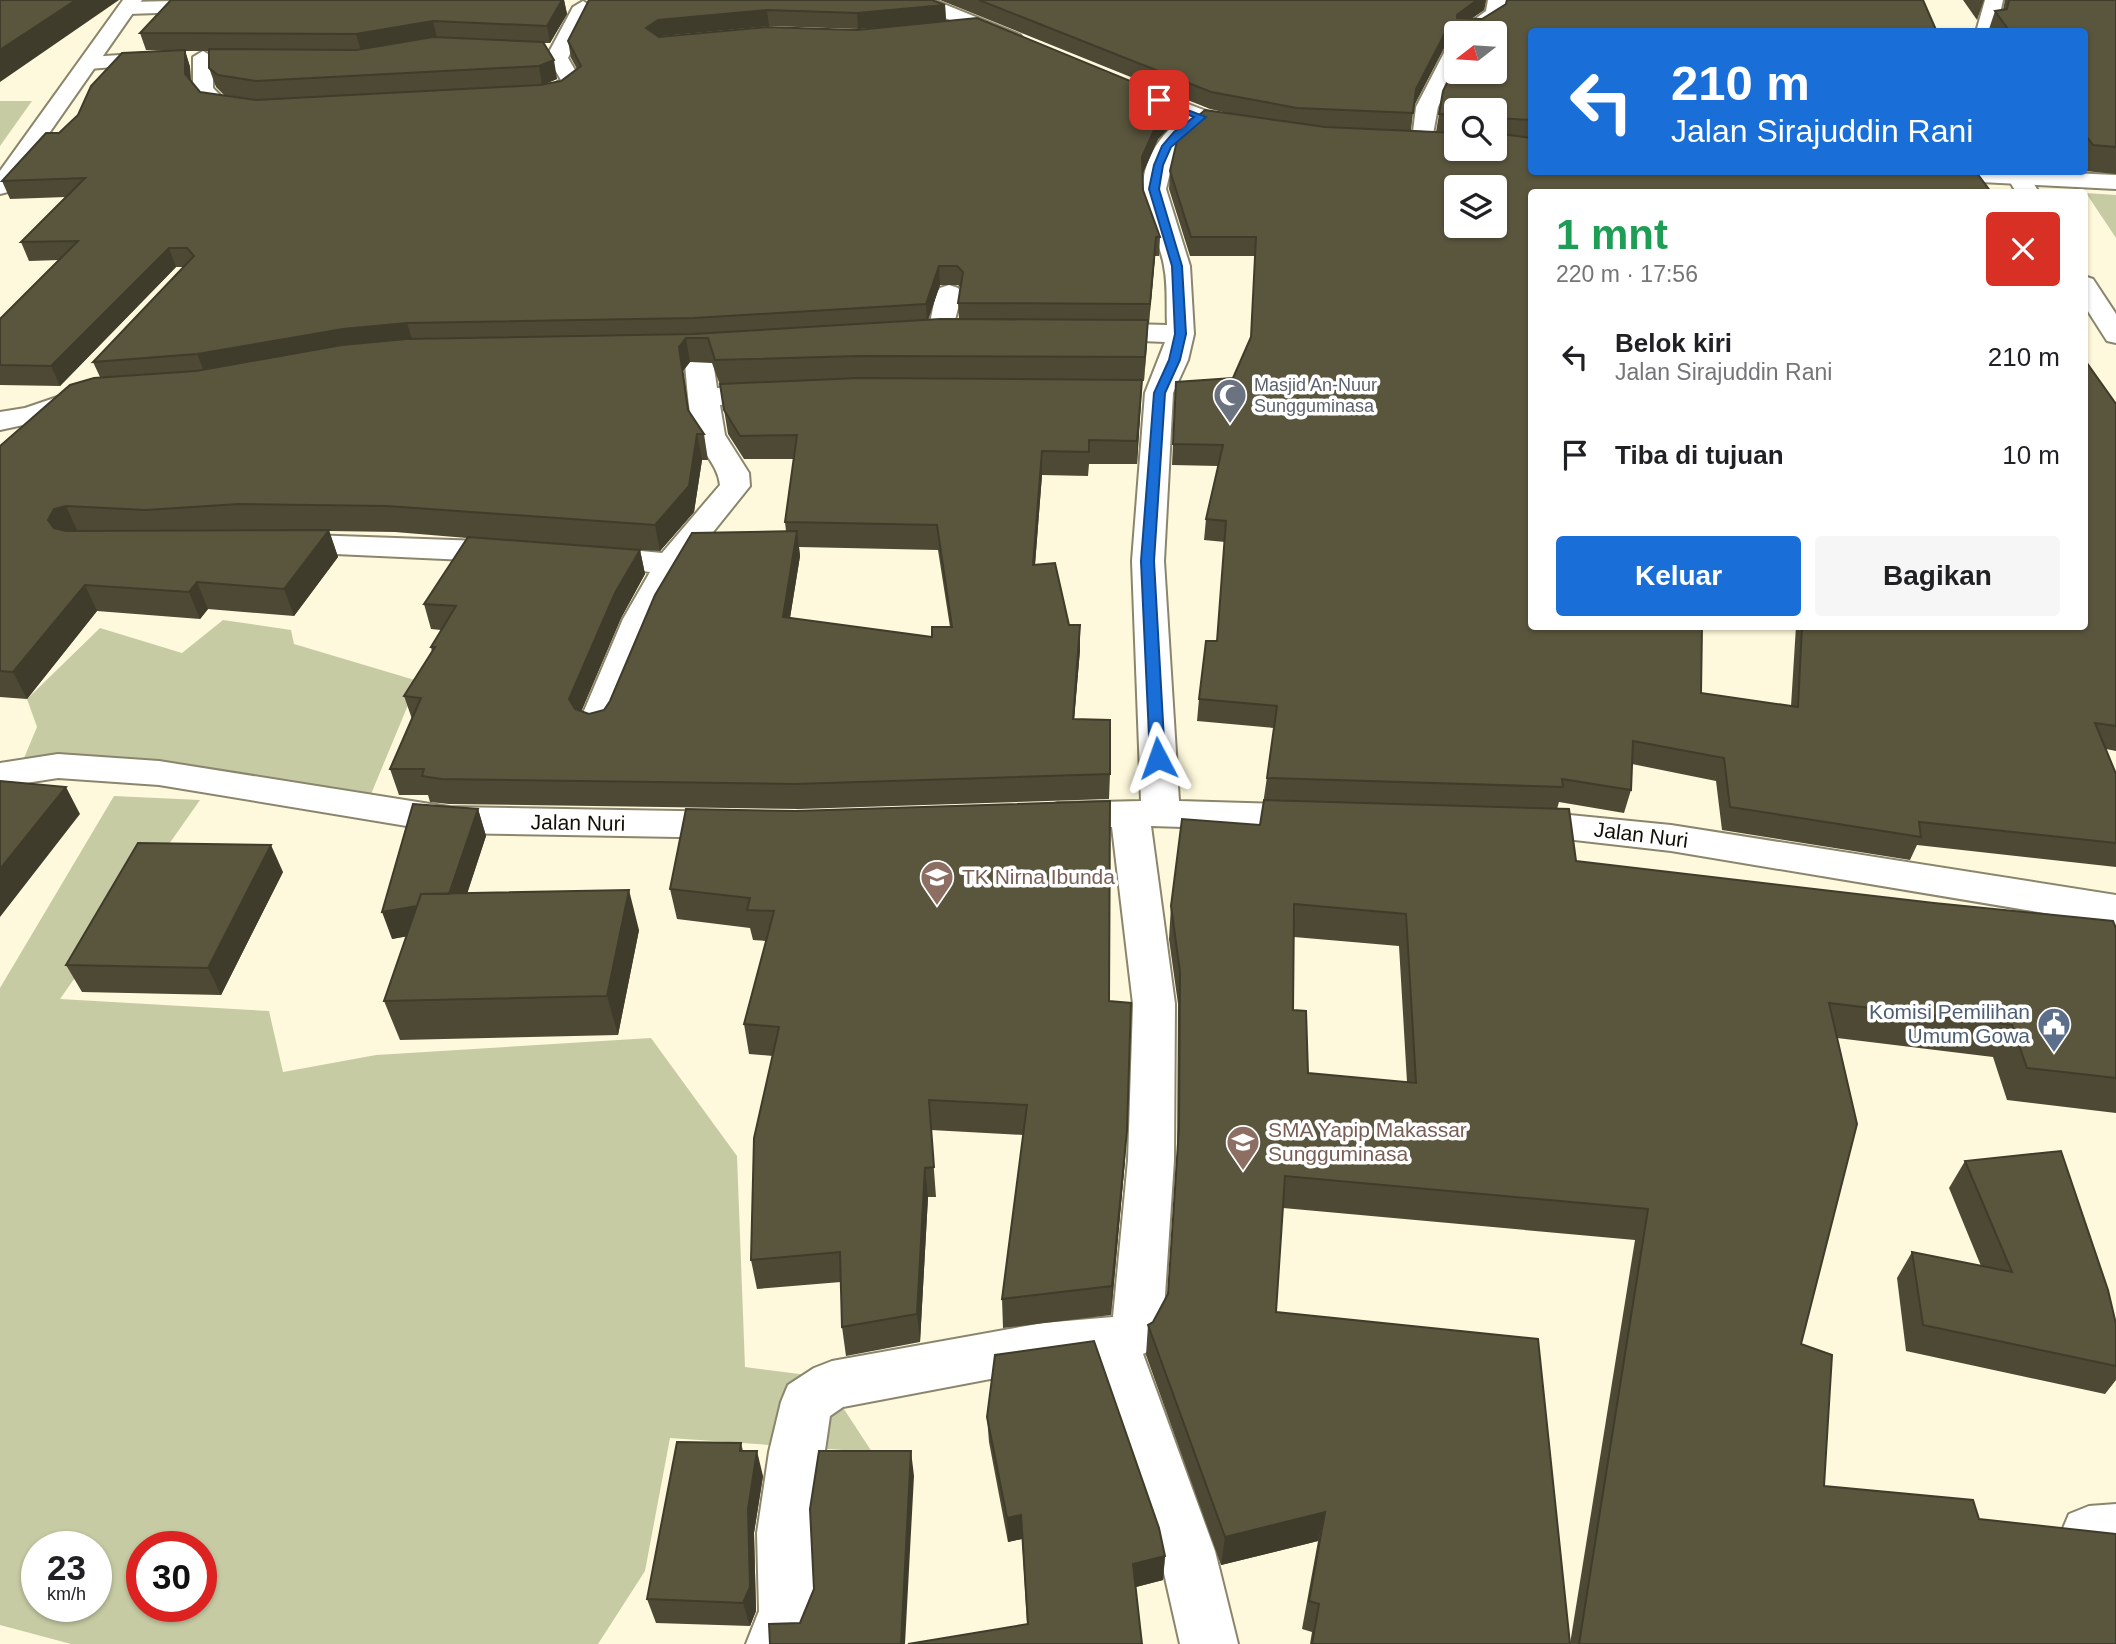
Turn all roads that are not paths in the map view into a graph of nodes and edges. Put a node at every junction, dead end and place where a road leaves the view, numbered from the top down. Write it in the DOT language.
graph roads {
  1 [pos="918,0"];
  2 [pos="1497,0"];
  3 [pos="1994,0"];
  4 [pos="131,4"];
  5 [pos="240,5"];
  6 [pos="604,5"];
  7 [pos="560,7"];
  8 [pos="583,7"];
  9 [pos="1484,21"];
  10 [pos="982,27"];
  11 [pos="1987,28"];
  12 [pos="940,30"];
  13 [pos="1032,47"];
  14 [pos="533,51"];
  15 [pos="559,52"];
  16 [pos="89,63"];
  17 [pos="1444,73"];
  18 [pos="1109,79"];
  19 [pos="518,96"];
  20 [pos="274,109"];
  21 [pos="1201,117"];
  22 [pos="1267,132"];
  23 [pos="1397,139"];
  24 [pos="1423,140"];
  25 [pos="1444,142"];
  26 [pos="1959,175"];
  27 [pos="2020,180"];
  28 [pos="2116,182"];
  29 [pos="0,187"];
  30 [pos="2088,290"];
  31 [pos="948,292"];
  32 [pos="1067,331"];
  33 [pos="969,332"];
  34 [pos="1181,334"];
  35 [pos="2116,335"];
  36 [pos="695,348"];
  37 [pos="93,368"];
  38 [pos="117,390"];
  39 [pos="792,393"];
  40 [pos="703,397"];
  41 [pos="62,403"];
  42 [pos="0,421"];
  43 [pos="250,543"];
  44 [pos="670,564"];
  45 [pos="596,724"];
  46 [pos="0,775"];
  47 [pos="1146,813"];
  48 [pos="1019,817"];
  49 [pos="1341,818"];
  50 [pos="1487,821"];
  51 [pos="771,825"];
  52 [pos="2116,910"];
  53 [pos="1112,1339"];
  54 [pos="775,1644"];
  55 [pos="1209,1644"];
  1 -- 10 [label="main road"];
  2 -- 9 [label="main road"];
  3 -- 11 [label="main road"];
  4 -- 5 [label="main road"];
  4 -- 16 [label="main road"];
  6 -- 8 [label="main road"];
  7 -- 8 [label="main road"];
  8 -- 15 [label="main road"];
  10 -- 12 [label="main road"];
  10 -- 13 [label="main road"];
  14 -- 15 [label="main road"];
  15 -- 19 [label="main road"];
  16 -- 20 [label="main road"];
  16 -- 29 [label="main road"];
  17 -- 24 [label="main road"];
  18 -- 21 [label="main road"];
  21 -- 22 [label="main road"];
  21 -- 34 [label="main road"];
  23 -- 24 [label="main road"];
  24 -- 25 [label="main road"];
  26 -- 27 [label="main road"];
  27 -- 28 [label="main road"];
  30 -- 35 [label="main road"];
  31 -- 33 [label="main road"];
  32 -- 34 [label="main road"];
  34 -- 47 [label="main road"];
  36 -- 40 [label="main road"];
  37 -- 41 [label="main road"];
  38 -- 41 [label="main road"];
  39 -- 40 [label="main road"];
  40 -- 44 [label="main road"];
  41 -- 42 [label="main road"];
  43 -- 44 [label="main road"];
  44 -- 45 [label="main road"];
  46 -- 51 [label="main road, Jalan Nuri"];
  47 -- 48 [label="main road"];
  47 -- 49 [label="main road"];
  47 -- 53 [label="main road"];
  50 -- 52 [label="main road, Jalan Nuri"];
  53 -- 54 [label="main road"];
  53 -- 55 [label="main road"];
}
